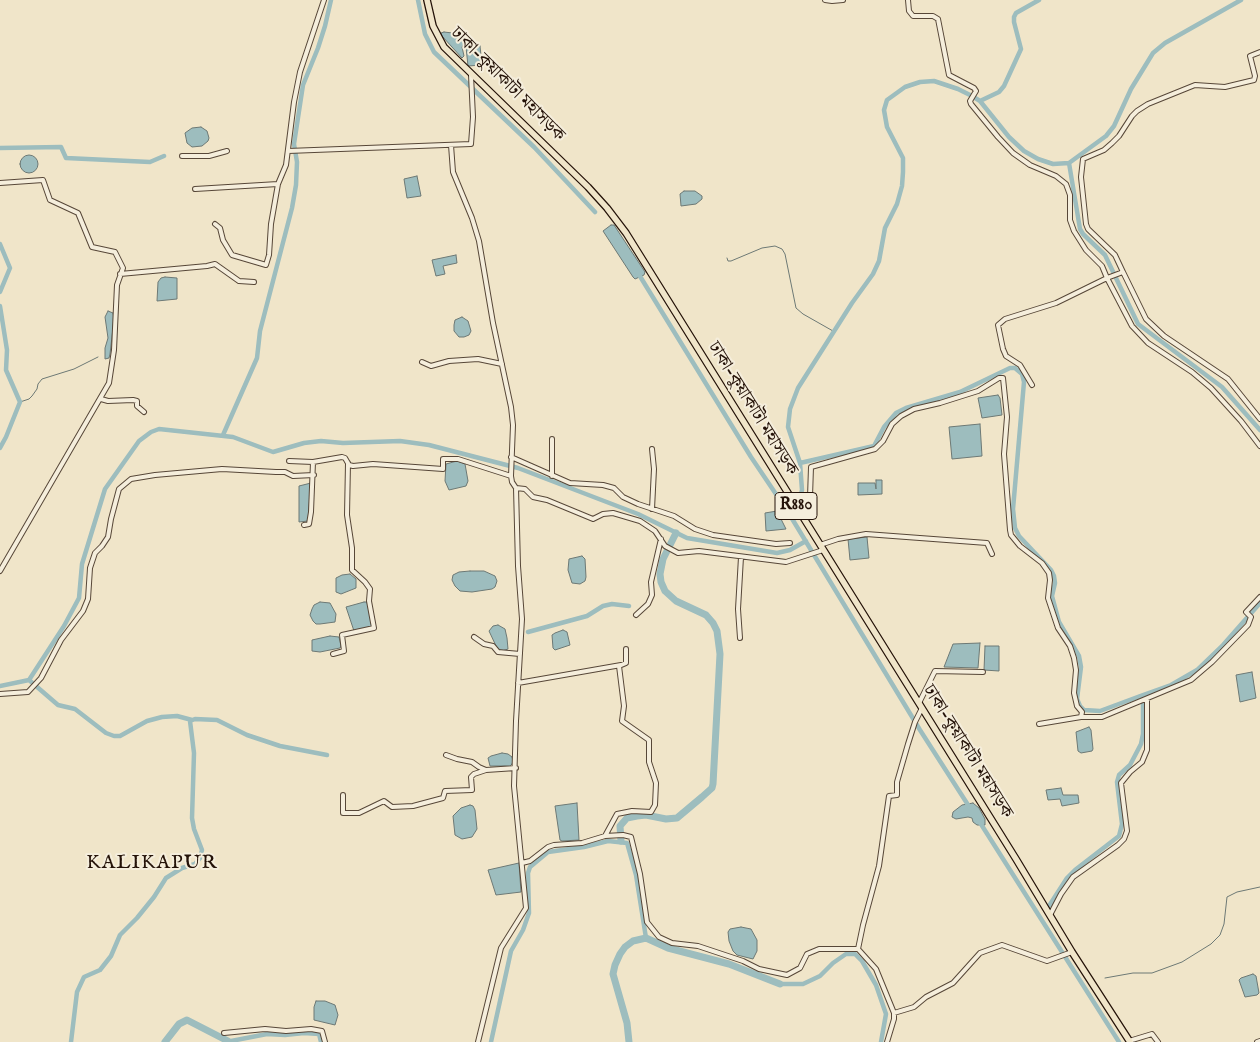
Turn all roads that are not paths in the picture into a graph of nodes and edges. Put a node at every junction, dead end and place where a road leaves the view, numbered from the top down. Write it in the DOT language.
graph roads {
  1 [pos="324,0"];
  2 [pos="428,0"];
  3 [pos="825,0"];
  4 [pos="843,0"];
  5 [pos="908,0"];
  6 [pos="1260,52"];
  7 [pos="471,75"];
  8 [pos="451,145"];
  9 [pos="227,151"];
  10 [pos="288,151"];
  11 [pos="182,156"];
  12 [pos="0,183"];
  13 [pos="278,184"];
  14 [pos="195,189"];
  15 [pos="215,224"];
  16 [pos="1120,273"];
  17 [pos="120,274"];
  18 [pos="1109,278"];
  19 [pos="254,282"];
  20 [pos="422,362"];
  21 [pos="502,364"];
  22 [pos="1032,385"];
  23 [pos="100,400"];
  24 [pos="144,412"];
  25 [pos="1260,419"];
  26 [pos="552,439"];
  27 [pos="1260,446"];
  28 [pos="652,449"];
  29 [pos="511,457"];
  30 [pos="289,461"];
  31 [pos="313,462"];
  32 [pos="348,463"];
  33 [pos="314,474"];
  34 [pos="511,476"];
  35 [pos="552,476"];
  36 [pos="516,488"];
  37 [pos="652,509"];
  38 [pos="805,520"];
  39 [pos="304,525"];
  40 [pos="662,539"];
  41 [pos="790,543"];
  42 [pos="822,547"];
  43 [pos="992,554"];
  44 [pos="740,557"];
  45 [pos="0,571"];
  46 [pos="1260,597"];
  47 [pos="636,615"];
  48 [pos="474,637"];
  49 [pos="740,638"];
  50 [pos="626,649"];
  51 [pos="333,654"];
  52 [pos="520,654"];
  53 [pos="621,665"];
  54 [pos="983,672"];
  55 [pos="518,683"];
  56 [pos="0,694"];
  57 [pos="1147,700"];
  58 [pos="920,705"];
  59 [pos="1081,717"];
  60 [pos="1039,724"];
  61 [pos="446,755"];
  62 [pos="516,768"];
  63 [pos="486,770"];
  64 [pos="343,795"];
  65 [pos="605,836"];
  66 [pos="522,863"];
  67 [pos="1050,915"];
  68 [pos="858,949"];
  69 [pos="1072,952"];
  70 [pos="894,1013"];
  71 [pos="224,1032"];
  72 [pos="1130,1041"];
  73 [pos="326,1042"];
  74 [pos="478,1042"];
  75 [pos="887,1042"];
  76 [pos="1158,1042"];
  1 -- 10 [label="street"];
  2 -- 7 [label="main road, ঢাকা-কুয়াকাটা মহাসড়ক / R880"];
  3 -- 4 [label="street"];
  5 -- 18 [label="street"];
  6 -- 16 [label="street"];
  7 -- 8 [label="street"];
  7 -- 38 [label="main road, ঢাকা-কুয়াকাটা মহাসড়ক / R880"];
  8 -- 10 [label="street"];
  8 -- 21 [label="street"];
  9 -- 11 [label="street"];
  10 -- 13 [label="street"];
  12 -- 17 [label="street"];
  13 -- 14 [label="street"];
  13 -- 15 [label="street"];
  16 -- 18 [label="street"];
  16 -- 25 [label="street"];
  17 -- 19 [label="street"];
  17 -- 23 [label="street"];
  18 -- 22 [label="street"];
  18 -- 27 [label="street"];
  20 -- 21 [label="street"];
  21 -- 29 [label="street"];
  23 -- 24 [label="street"];
  23 -- 45 [label="street"];
  26 -- 35 [label="street"];
  28 -- 37 [label="street"];
  29 -- 34 [label="street"];
  29 -- 35 [label="street"];
  30 -- 31 [label="street"];
  31 -- 32 [label="street"];
  31 -- 33 [label="street"];
  32 -- 34 [label="street"];
  32 -- 51 [label="street"];
  33 -- 39 [label="street"];
  33 -- 56 [label="street"];
  34 -- 36 [label="street"];
  35 -- 37 [label="street"];
  36 -- 40 [label="street"];
  36 -- 52 [label="street"];
  37 -- 41 [label="street"];
  38 -- 42 [label="main road, ঢাকা-কুয়াকাটা মহাসড়ক / R880"];
  38 -- 59 [label="street"];
  40 -- 44 [label="street"];
  40 -- 47 [label="street"];
  42 -- 43 [label="street"];
  42 -- 44 [label="street"];
  42 -- 58 [label="main road, ঢাকা-কুয়াকাটা মহাসড়ক / R880"];
  44 -- 49 [label="street"];
  46 -- 57 [label="street"];
  48 -- 52 [label="street"];
  50 -- 53 [label="street"];
  52 -- 55 [label="street"];
  53 -- 55 [label="street"];
  53 -- 65 [label="street"];
  54 -- 58 [label="street"];
  55 -- 62 [label="street"];
  57 -- 59 [label="street"];
  57 -- 67 [label="street"];
  58 -- 67 [label="main road, ঢাকা-কুয়াকাটা মহাসড়ক / R880"];
  58 -- 68 [label="street"];
  59 -- 60 [label="street"];
  61 -- 63 [label="street"];
  62 -- 63 [label="street"];
  62 -- 66 [label="street"];
  63 -- 64 [label="street"];
  65 -- 66 [label="street"];
  65 -- 68 [label="street"];
  66 -- 74 [label="street"];
  67 -- 69 [label="main road, ঢাকা-কুয়াকাটা মহাসড়ক / R880"];
  68 -- 70 [label="street"];
  69 -- 70 [label="street"];
  69 -- 72 [label="main road, ঢাকা-কুয়াকাটা মহাসড়ক / R880"];
  70 -- 75 [label="street"];
  71 -- 73 [label="street"];
  72 -- 76 [label="street"];
}
